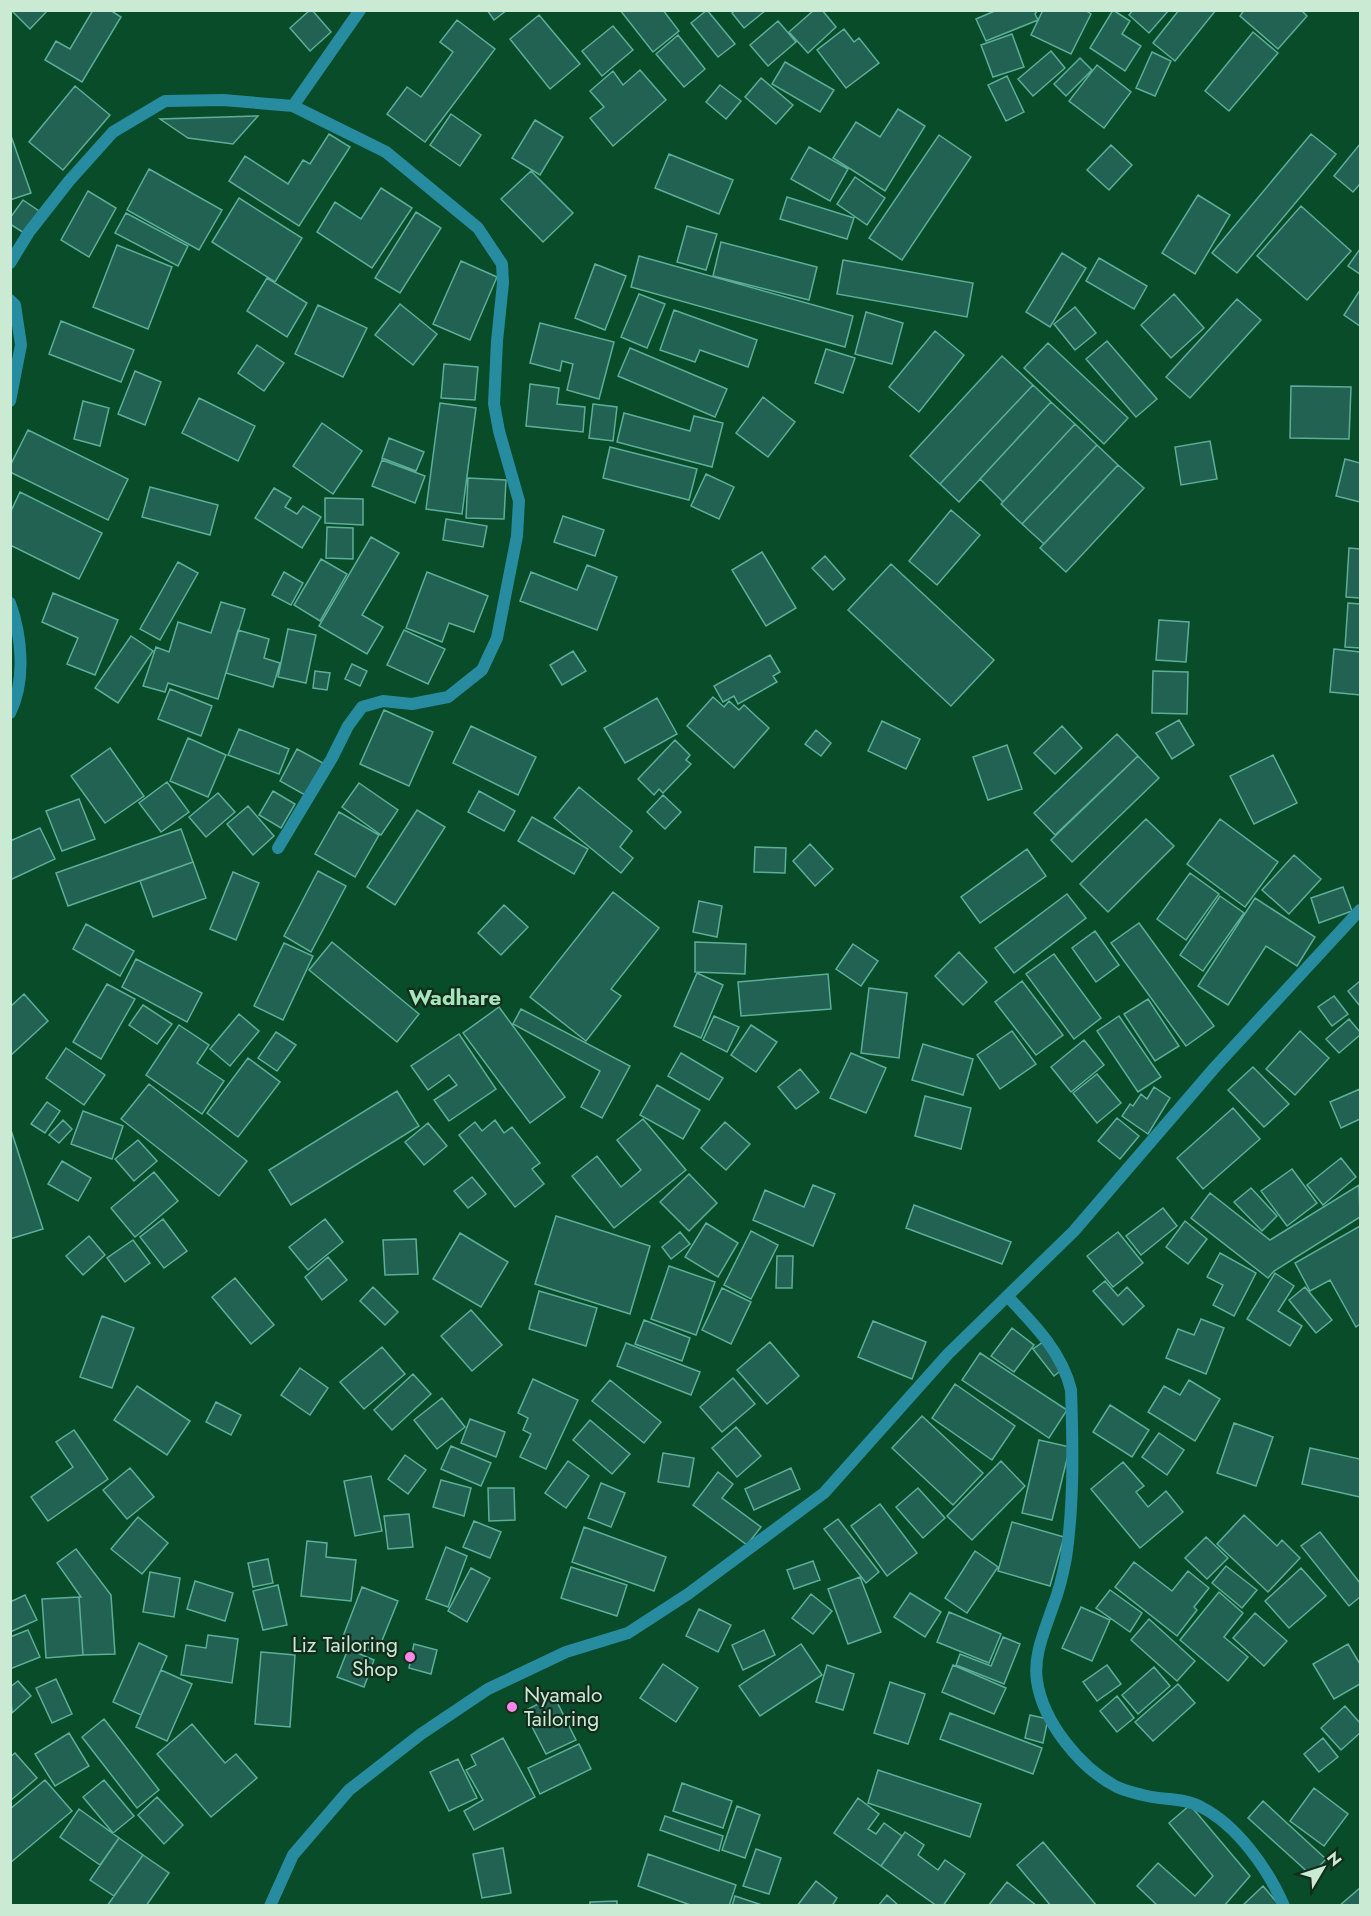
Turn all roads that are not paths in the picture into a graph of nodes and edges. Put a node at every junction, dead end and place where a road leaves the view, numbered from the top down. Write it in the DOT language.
graph roads {
  1 [pos="360,10"];
  2 [pos="292,106"];
  3 [pos="10,263"];
  4 [pos="10,300"];
  5 [pos="10,401"];
  6 [pos="10,603"];
  7 [pos="10,713"];
  8 [pos="278,848"];
  9 [pos="1360,910"];
  10 [pos="1007,1296"];
  11 [pos="270,1905"];
  12 [pos="1284,1905"];
  1 -- 2 [label="street"];
  2 -- 3 [label="street"];
  2 -- 8 [label="street"];
  4 -- 5 [label="street"];
  6 -- 7 [label="street"];
  9 -- 10 [label="street"];
  10 -- 11 [label="street"];
  10 -- 12 [label="street"];
}
